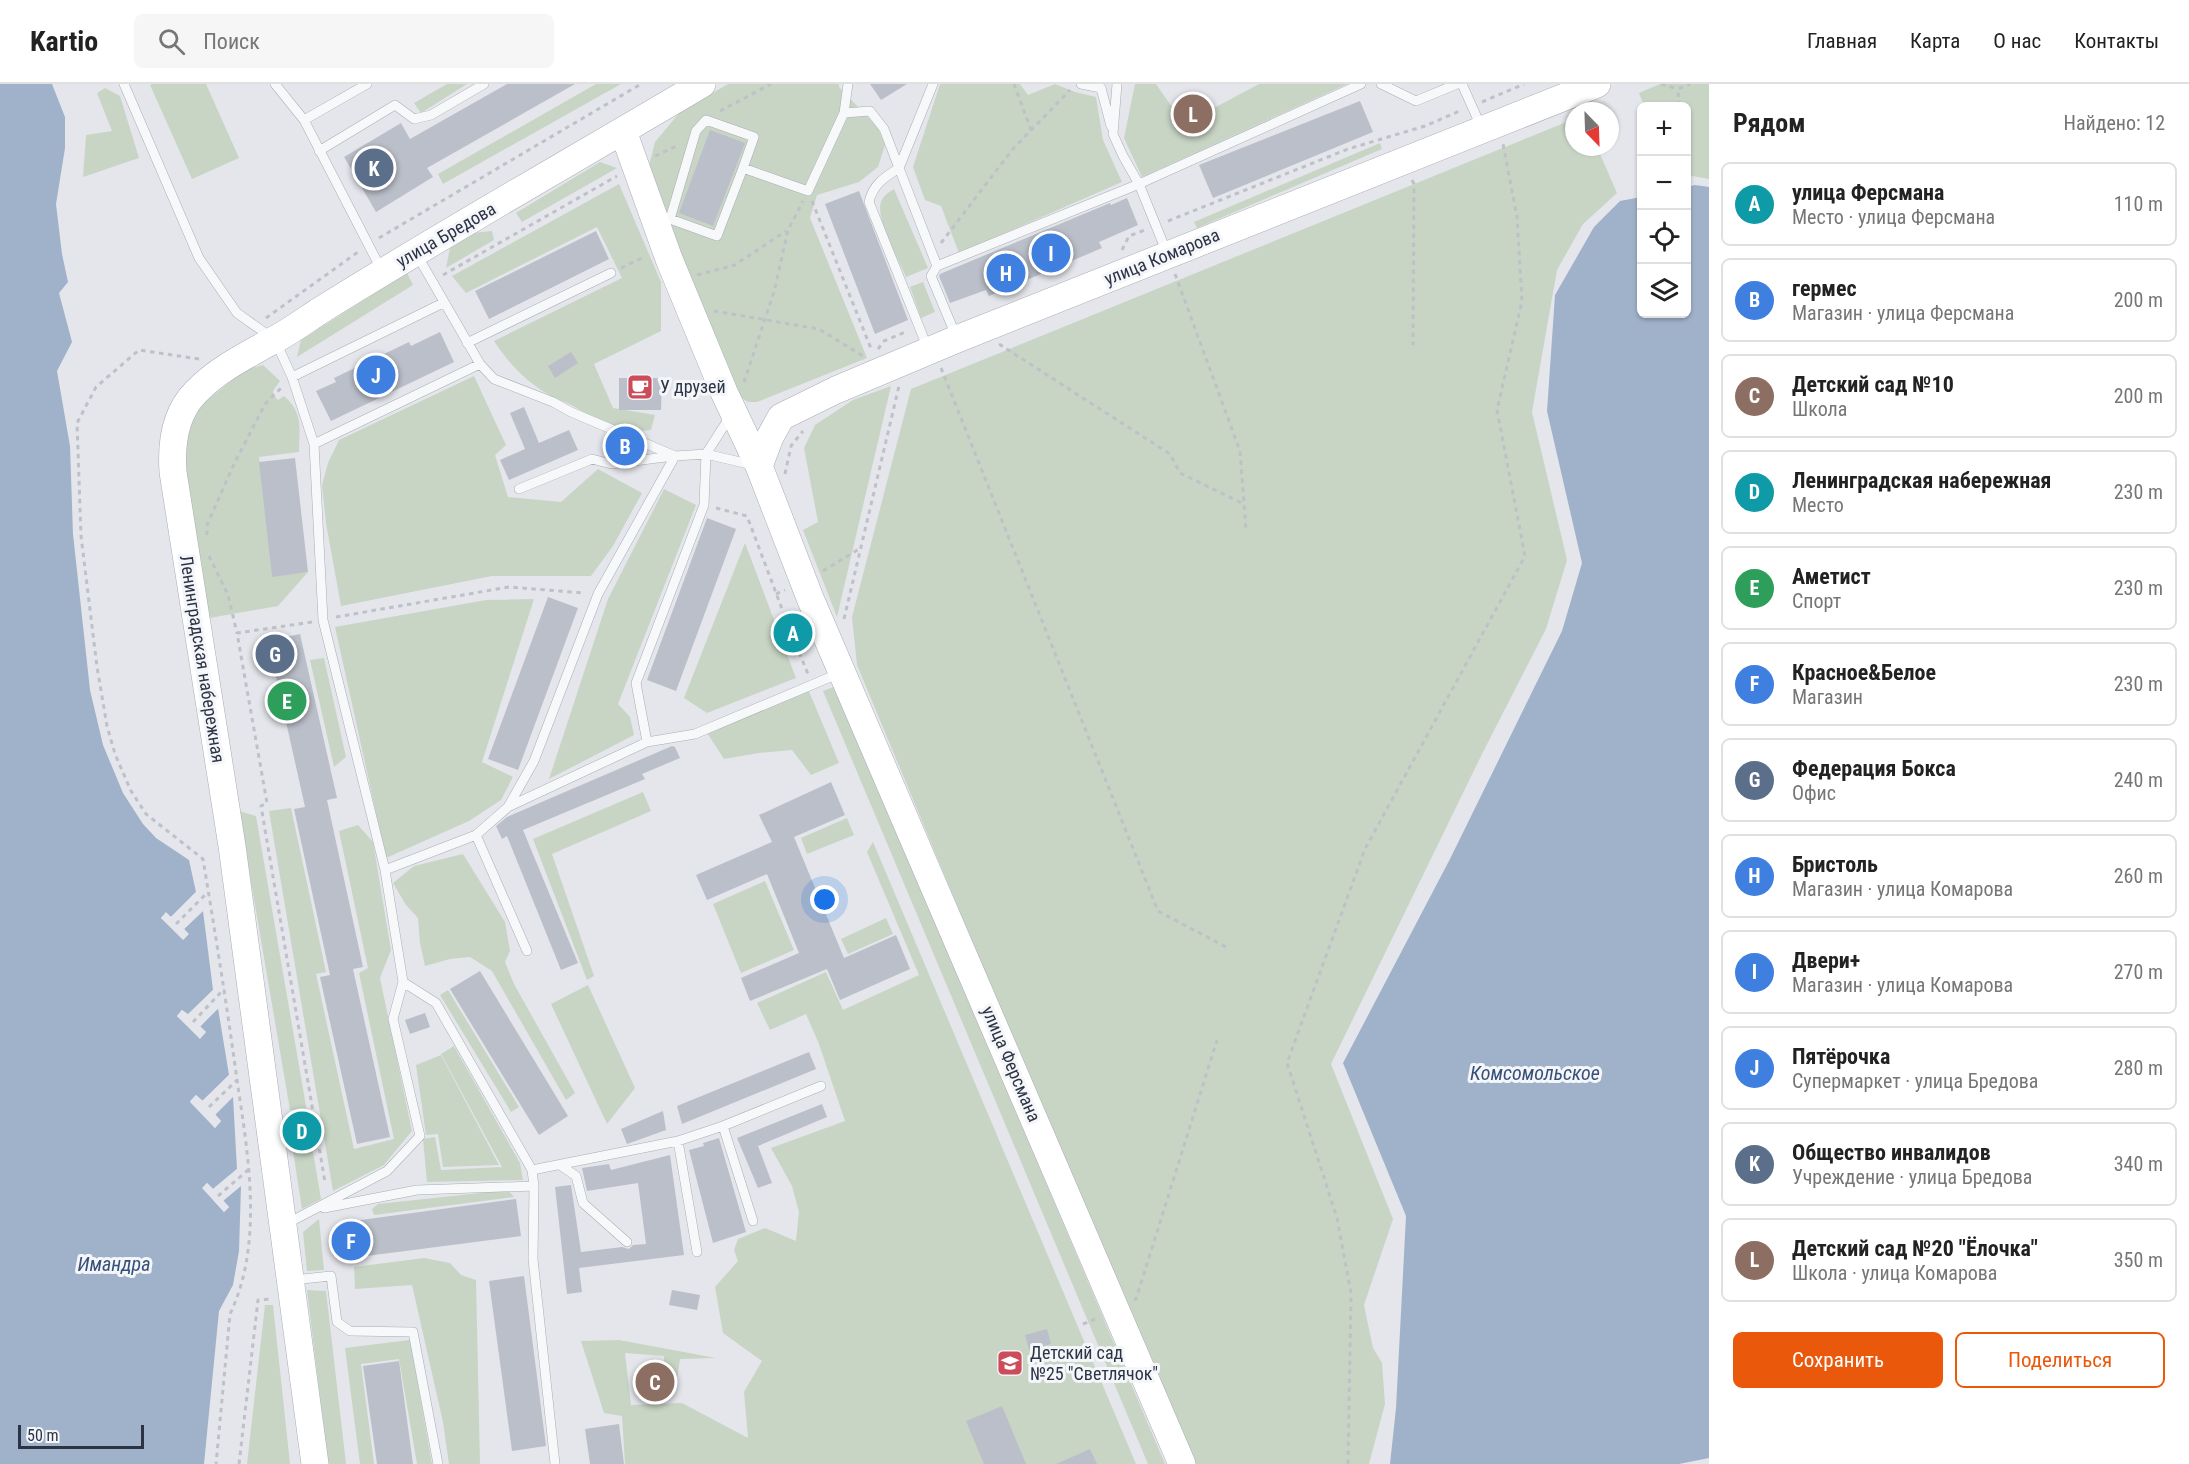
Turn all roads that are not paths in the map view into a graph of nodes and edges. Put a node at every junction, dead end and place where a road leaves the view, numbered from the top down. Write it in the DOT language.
graph roads {
  1 [pos="124,84"];
  2 [pos="275,84"];
  3 [pos="367,84"];
  4 [pos="483,84"];
  5 [pos="848,84"];
  6 [pos="933,84"];
  7 [pos="1081,84"];
  8 [pos="1117,84"];
  9 [pos="1361,84"];
  10 [pos="1381,84"];
  11 [pos="1457,84"];
  12 [pos="1462,84"];
  13 [pos="699,85"];
  14 [pos="1588,86"];
  15 [pos="844,113"];
  16 [pos="304,120"];
  17 [pos="1485,125"];
  18 [pos="623,131"];
  19 [pos="1113,134"];
  20 [pos="319,152"];
  21 [pos="743,168"];
  22 [pos="899,168"];
  23 [pos="1139,184"];
  24 [pos="664,230"];
  25 [pos="416,253"];
  26 [pos="1171,264"];
  27 [pos="938,266"];
  28 [pos="382,272"];
  29 [pos="611,273"];
  30 [pos="443,303"];
  31 [pos="957,339"];
  32 [pos="275,340"];
  33 [pos="467,343"];
  34 [pos="929,346"];
  35 [pos="480,364"];
  36 [pos="292,377"];
  37 [pos="194,393"];
  38 [pos="738,399"];
  39 [pos="781,417"];
  40 [pos="314,444"];
  41 [pos="706,454"];
  42 [pos="675,456"];
  43 [pos="759,466"];
  44 [pos="519,489"];
  45 [pos="843,671"];
  46 [pos="647,742"];
  47 [pos="508,807"];
  48 [pos="476,835"];
  49 [pos="386,870"];
  50 [pos="527,951"];
  51 [pos="403,982"];
  52 [pos="821,1086"];
  53 [pos="723,1126"];
  54 [pos="678,1142"];
  55 [pos="560,1165"];
  56 [pos="532,1170"];
  57 [pos="534,1186"];
  58 [pos="313,1211"];
  59 [pos="753,1221"];
  60 [pos="283,1225"];
  61 [pos="627,1242"];
  62 [pos="697,1252"];
  63 [pos="283,1289"];
  64 [pos="315,1464"];
  65 [pos="438,1464"];
  66 [pos="555,1464"];
  67 [pos="1182,1464"];
  1 -- 32 [label="lane"];
  2 -- 16 [label="lane"];
  3 -- 16 [label="lane"];
  4 -- 20 [label="lane"];
  5 -- 15 [label="lane"];
  6 -- 22 [label="lane"];
  7 -- 19 [label="lane"];
  8 -- 19 [label="lane"];
  9 -- 23 [label="lane"];
  10 -- 11 [label="lane"];
  12 -- 17 [label="lane"];
  13 -- 18 [label="street, улица Бредова"];
  14 -- 17 [label="street, улица Комарова"];
  15 -- 21 [label="lane"];
  15 -- 22 [label="lane"];
  16 -- 20 [label="lane"];
  17 -- 26 [label="street, улица Комарова"];
  18 -- 24 [label="street, улица Ферсмана"];
  18 -- 25 [label="street, улица Бредова"];
  19 -- 23 [label="lane"];
  20 -- 28 [label="lane"];
  21 -- 24 [label="lane"];
  21 -- 24 [label="lane"];
  22 -- 27 [label="lane"];
  22 -- 34 [label="lane"];
  23 -- 26 [label="lane"];
  23 -- 27 [label="lane"];
  24 -- 38 [label="street, улица Ферсмана"];
  25 -- 28 [label="street, улица Бредова"];
  25 -- 30 [label="lane"];
  26 -- 31 [label="street, улица Комарова"];
  27 -- 31 [label="lane"];
  28 -- 32 [label="street, улица Бредова"];
  29 -- 33 [label="lane"];
  30 -- 33 [label="lane"];
  30 -- 36 [label="lane"];
  31 -- 34 [label="street, улица Комарова"];
  32 -- 36 [label="lane"];
  32 -- 37 [label="street, улица Бредова"];
  33 -- 35 [label="lane"];
  34 -- 39 [label="street, улица Комарова"];
  35 -- 40 [label="lane"];
  35 -- 42 [label="lane"];
  36 -- 40 [label="lane"];
  37 -- 60 [label="street, Ленинградская набережная"];
  38 -- 39 [label="street"];
  38 -- 41 [label="lane"];
  38 -- 43 [label="street, улица Ферсмана"];
  39 -- 43 [label="street"];
  40 -- 49 [label="lane"];
  41 -- 42 [label="lane"];
  41 -- 43 [label="lane"];
  41 -- 46 [label="lane"];
  42 -- 44 [label="lane"];
  42 -- 47 [label="lane"];
  43 -- 45 [label="street, улица Ферсмана"];
  45 -- 46 [label="lane"];
  45 -- 67 [label="street, улица Ферсмана"];
  46 -- 47 [label="lane"];
  47 -- 48 [label="lane"];
  48 -- 49 [label="lane"];
  48 -- 50 [label="lane"];
  49 -- 51 [label="lane"];
  51 -- 56 [label="lane"];
  51 -- 58 [label="lane"];
  52 -- 53 [label="lane"];
  53 -- 54 [label="lane"];
  53 -- 59 [label="lane"];
  54 -- 55 [label="lane"];
  54 -- 62 [label="lane"];
  55 -- 56 [label="lane"];
  55 -- 61 [label="lane"];
  56 -- 57 [label="lane"];
  57 -- 58 [label="lane"];
  57 -- 66 [label="lane"];
  58 -- 60 [label="lane"];
  60 -- 63 [label="street, Ленинградская набережная"];
  63 -- 64 [label="street, Ленинградская набережная"];
  63 -- 65 [label="lane"];
}
